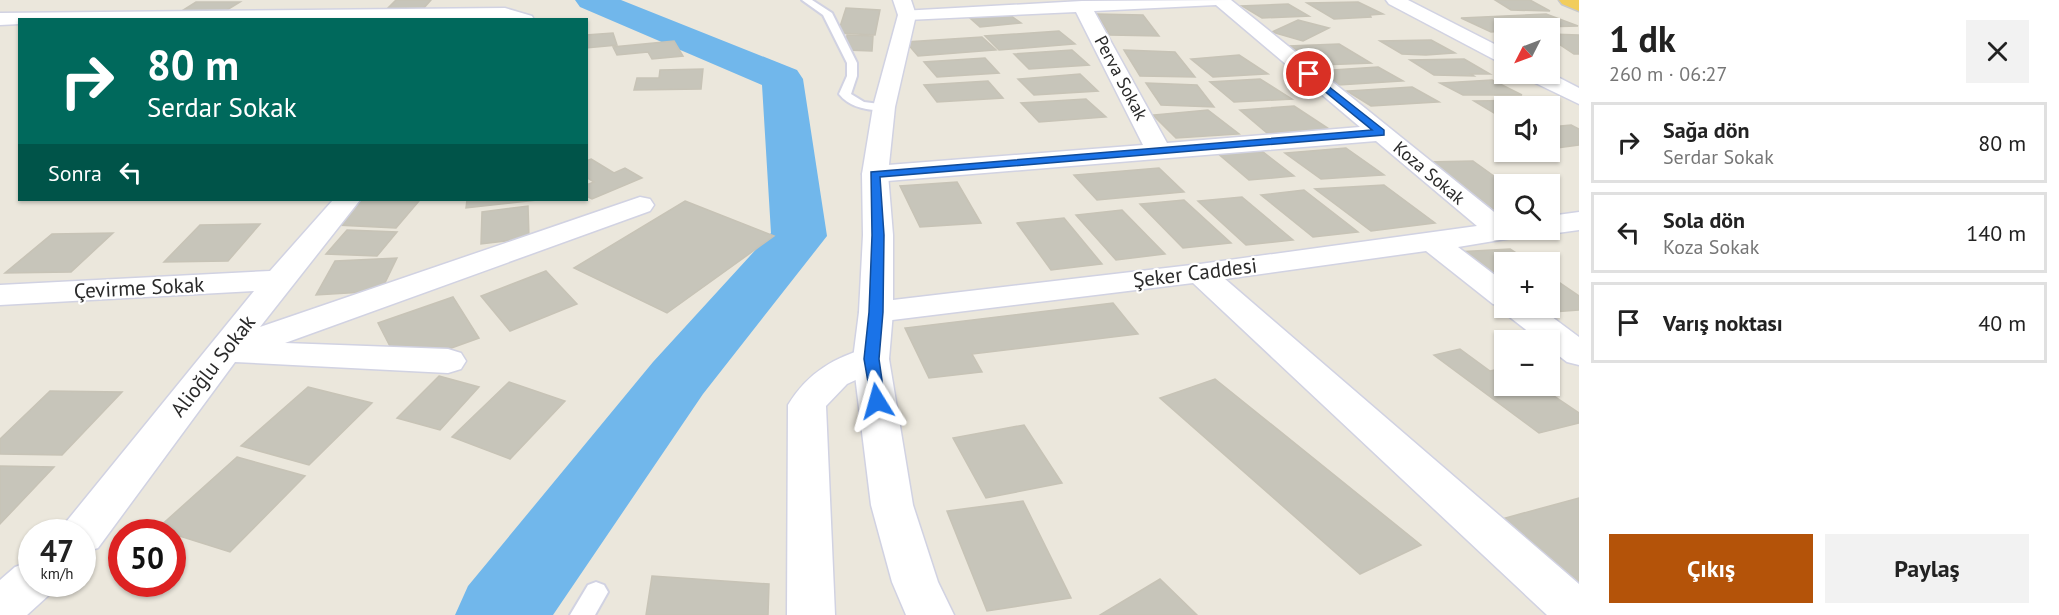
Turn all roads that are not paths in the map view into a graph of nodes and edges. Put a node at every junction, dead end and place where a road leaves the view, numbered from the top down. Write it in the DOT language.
graph roads {
  1 [pos="114,0"];
  2 [pos="296,0"];
  3 [pos="806,0"];
  4 [pos="1220,0"];
  5 [pos="1395,0"];
  6 [pos="1568,0"];
  7 [pos="1091,4"];
  8 [pos="1579,6"];
  9 [pos="904,7"];
  10 [pos="269,8"];
  11 [pos="83,18"];
  12 [pos="519,18"];
  13 [pos="0,19"];
  14 [pos="18,19"];
  15 [pos="1494,52"];
  16 [pos="1554,84"];
  17 [pos="1579,97"];
  18 [pos="884,107"];
  19 [pos="1380,133"];
  20 [pos="1160,151"];
  21 [pos="875,174"];
  22 [pos="346,201"];
  23 [pos="640,205"];
  24 [pos="1494,220"];
  25 [pos="1579,220"];
  26 [pos="1560,223"];
  27 [pos="1494,232"];
  28 [pos="1432,241"];
  29 [pos="1200,273"];
  30 [pos="279,280"];
  31 [pos="1494,289"];
  32 [pos="0,295"];
  33 [pos="876,312"];
  34 [pos="1532,318"];
  35 [pos="224,352"];
  36 [pos="1579,354"];
  37 [pos="872,359"];
  38 [pos="448,361"];
  39 [pos="94,519"];
  40 [pos="596,592"];
  41 [pos="18,593"];
  42 [pos="0,609"];
  43 [pos="1579,614"];
  44 [pos="582,615"];
  45 [pos="811,615"];
  46 [pos="930,615"];
  1 -- 11 [label="street"];
  2 -- 10 [label="street"];
  3 -- 18 [label="lane"];
  4 -- 7 [label="street"];
  4 -- 19 [label="street, Koza Sokak"];
  5 -- 15 [label="street"];
  6 -- 8 [label="highway"];
  7 -- 9 [label="street"];
  7 -- 20 [label="street, Perva Sokak"];
  9 -- 18 [label="street"];
  10 -- 11 [label="street"];
  10 -- 12 [label="street"];
  13 -- 14 [label="street"];
  16 -- 17 [label="street"];
  18 -- 21 [label="street"];
  19 -- 20 [label="street"];
  19 -- 24 [label="street, Koza Sokak"];
  20 -- 21 [label="street"];
  21 -- 33 [label="street"];
  22 -- 30 [label="street, Alioğlu Sokak"];
  23 -- 35 [label="street"];
  25 -- 26 [label="street"];
  27 -- 28 [label="street, Şeker Caddesi"];
  28 -- 29 [label="street, Şeker Caddesi"];
  28 -- 31 [label="street"];
  29 -- 33 [label="street, Şeker Caddesi"];
  29 -- 43 [label="street"];
  30 -- 32 [label="street, Çevirme Sokak"];
  30 -- 35 [label="street, Alioğlu Sokak"];
  33 -- 37 [label="street"];
  34 -- 36 [label="street"];
  35 -- 38 [label="street"];
  35 -- 39 [label="street, Alioğlu Sokak"];
  37 -- 45 [label="street"];
  37 -- 46 [label="street"];
  40 -- 44 [label="lane"];
  41 -- 42 [label="street"];
}
